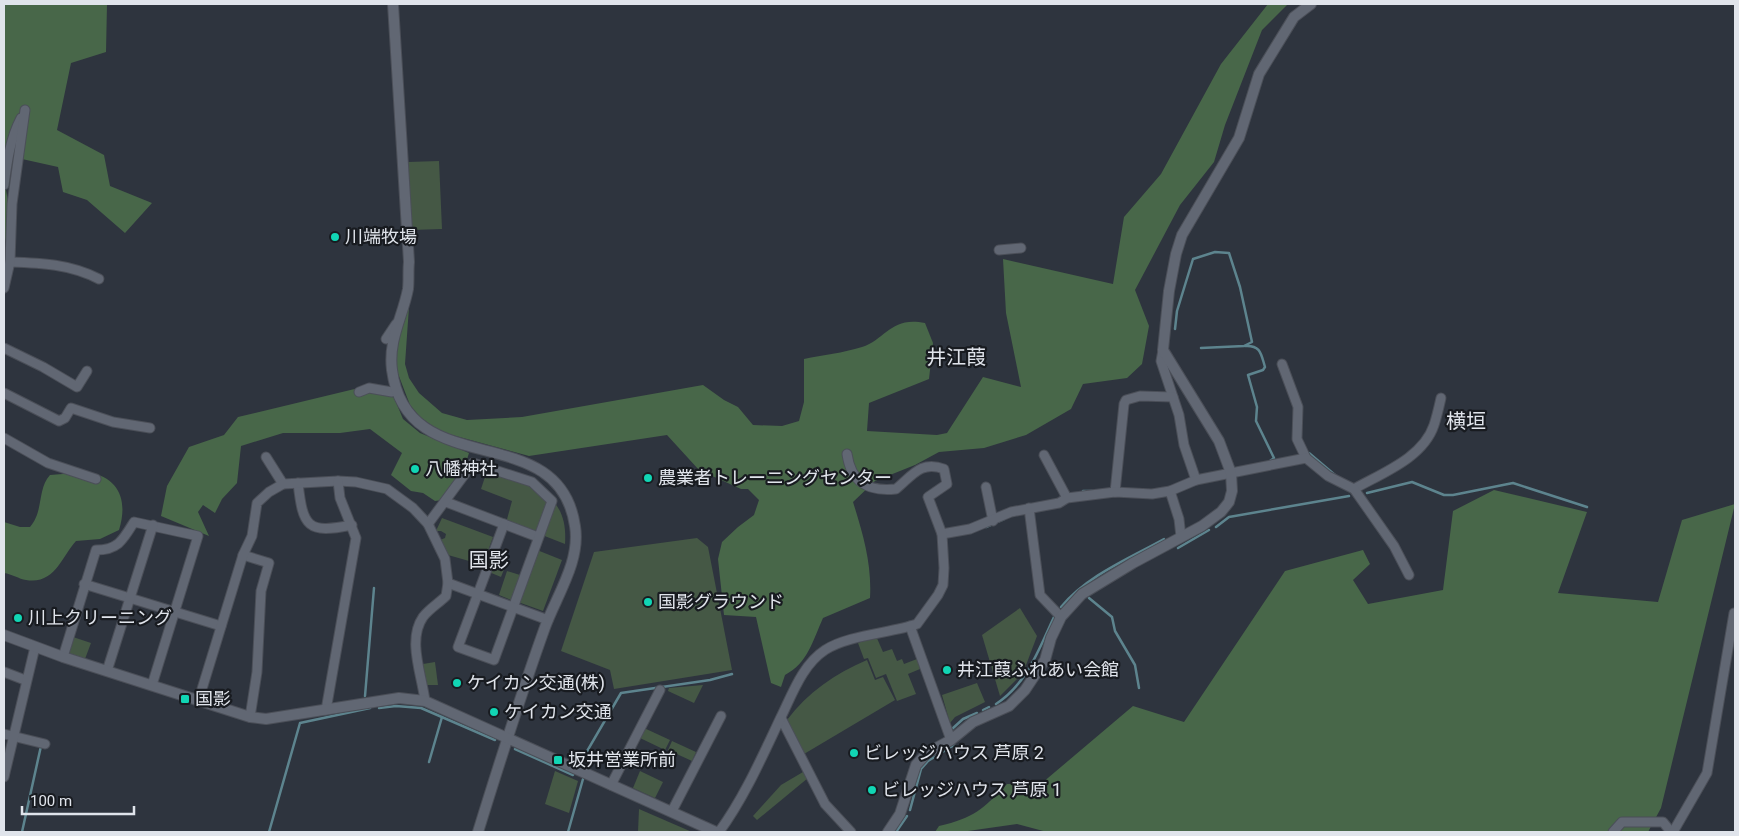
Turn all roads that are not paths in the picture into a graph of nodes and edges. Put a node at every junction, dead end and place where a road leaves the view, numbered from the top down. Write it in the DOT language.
graph roads {
  1 [pos="393,4"];
  2 [pos="1311,4"];
  3 [pos="4,185"];
  4 [pos="1021,248"];
  5 [pos="1000,250"];
  6 [pos="10,262"];
  7 [pos="99,279"];
  8 [pos="4,288"];
  9 [pos="396,324"];
  10 [pos="386,340"];
  11 [pos="4,348"];
  12 [pos="1163,350"];
  13 [pos="1282,364"];
  14 [pos="87,371"];
  15 [pos="359,392"];
  16 [pos="392,392"];
  17 [pos="4,393"];
  18 [pos="1174,397"];
  19 [pos="1441,398"];
  20 [pos="150,428"];
  21 [pos="4,438"];
  22 [pos="847,454"];
  23 [pos="1044,455"];
  24 [pos="266,457"];
  25 [pos="1306,458"];
  26 [pos="1231,473"];
  27 [pos="96,480"];
  28 [pos="1196,480"];
  29 [pos="338,481"];
  30 [pos="298,483"];
  31 [pos="283,484"];
  32 [pos="986,487"];
  33 [pos="1354,489"];
  34 [pos="1170,491"];
  35 [pos="1115,492"];
  36 [pos="1067,498"];
  37 [pos="446,502"];
  38 [pos="1029,508"];
  39 [pos="993,521"];
  40 [pos="428,524"];
  41 [pos="504,524"];
  42 [pos="153,525"];
  43 [pos="352,525"];
  44 [pos="942,534"];
  45 [pos="538,537"];
  46 [pos="1180,537"];
  47 [pos="243,555"];
  48 [pos="1409,575"];
  49 [pos="448,583"];
  50 [pos="84,584"];
  51 [pos="478,594"];
  52 [pos="130,599"];
  53 [pos="513,606"];
  54 [pos="175,612"];
  55 [pos="1734,613"];
  56 [pos="1061,617"];
  57 [pos="548,620"];
  58 [pos="220,626"];
  59 [pos="910,626"];
  60 [pos="4,635"];
  61 [pos="35,647"];
  62 [pos="63,657"];
  63 [pos="107,671"];
  64 [pos="4,672"];
  65 [pos="25,680"];
  66 [pos="152,685"];
  67 [pos="660,690"];
  68 [pos="425,701"];
  69 [pos="198,702"];
  70 [pos="326,710"];
  71 [pos="721,716"];
  72 [pos="250,717"];
  73 [pos="781,718"];
  74 [pos="8,735"];
  75 [pos="507,737"];
  76 [pos="951,740"];
  77 [pos="46,744"];
  78 [pos="4,777"];
  79 [pos="611,784"];
  80 [pos="672,812"];
  81 [pos="478,832"];
  82 [pos="718,832"];
  83 [pos="851,832"];
  84 [pos="888,832"];
  85 [pos="1613,832"];
  86 [pos="1672,832"];
  1 -- 9 [label="street"];
  2 -- 12 [label="street"];
  3 -- 6 [label="street"];
  4 -- 5 [label="street"];
  6 -- 7 [label="street"];
  6 -- 8 [label="street"];
  9 -- 10 [label="street"];
  9 -- 57 [label="street"];
  11 -- 14 [label="street"];
  12 -- 18 [label="street"];
  12 -- 26 [label="street"];
  13 -- 25 [label="street"];
  15 -- 16 [label="street"];
  17 -- 20 [label="street"];
  18 -- 28 [label="street"];
  18 -- 35 [label="street"];
  19 -- 33 [label="street"];
  21 -- 27 [label="street"];
  22 -- 44 [label="street"];
  23 -- 36 [label="street"];
  24 -- 31 [label="street"];
  25 -- 26 [label="street"];
  25 -- 33 [label="street"];
  26 -- 28 [label="street"];
  26 -- 46 [label="street"];
  28 -- 34 [label="street"];
  29 -- 30 [label="street"];
  29 -- 40 [label="street"];
  29 -- 43 [label="street"];
  30 -- 31 [label="street"];
  30 -- 43 [label="street"];
  31 -- 47 [label="street"];
  32 -- 39 [label="street"];
  33 -- 48 [label="street"];
  34 -- 35 [label="street"];
  34 -- 46 [label="street"];
  35 -- 36 [label="street"];
  36 -- 38 [label="street"];
  37 -- 40 [label="street"];
  37 -- 41 [label="street"];
  37 -- 45 [label="street"];
  38 -- 39 [label="street"];
  38 -- 56 [label="street"];
  39 -- 44 [label="street"];
  40 -- 49 [label="street"];
  41 -- 45 [label="street"];
  41 -- 51 [label="street"];
  42 -- 50 [label="street"];
  42 -- 52 [label="street"];
  42 -- 54 [label="street"];
  43 -- 70 [label="street"];
  44 -- 59 [label="street"];
  45 -- 53 [label="street"];
  46 -- 56 [label="street"];
  47 -- 58 [label="street"];
  47 -- 72 [label="street"];
  49 -- 51 [label="street"];
  49 -- 68 [label="street"];
  50 -- 52 [label="street"];
  50 -- 62 [label="street"];
  51 -- 53 [label="street"];
  51 -- 53 [label="street"];
  52 -- 54 [label="street"];
  52 -- 63 [label="street"];
  53 -- 57 [label="street"];
  54 -- 58 [label="street"];
  54 -- 66 [label="street"];
  55 -- 86 [label="street"];
  56 -- 76 [label="street"];
  57 -- 75 [label="street"];
  58 -- 69 [label="street"];
  59 -- 73 [label="street"];
  59 -- 76 [label="street"];
  60 -- 61 [label="street"];
  61 -- 62 [label="street"];
  61 -- 65 [label="street"];
  62 -- 63 [label="street"];
  63 -- 66 [label="street"];
  64 -- 65 [label="street"];
  65 -- 74 [label="street"];
  66 -- 69 [label="street"];
  67 -- 79 [label="street"];
  68 -- 70 [label="street"];
  68 -- 75 [label="street"];
  69 -- 72 [label="street"];
  70 -- 72 [label="street"];
  71 -- 80 [label="street"];
  73 -- 82 [label="street"];
  73 -- 83 [label="street"];
  74 -- 77 [label="street"];
  74 -- 78 [label="street"];
  75 -- 79 [label="street"];
  75 -- 81 [label="street"];
  76 -- 84 [label="street"];
  79 -- 80 [label="street"];
  80 -- 82 [label="street"];
  85 -- 86 [label="street"];
}
